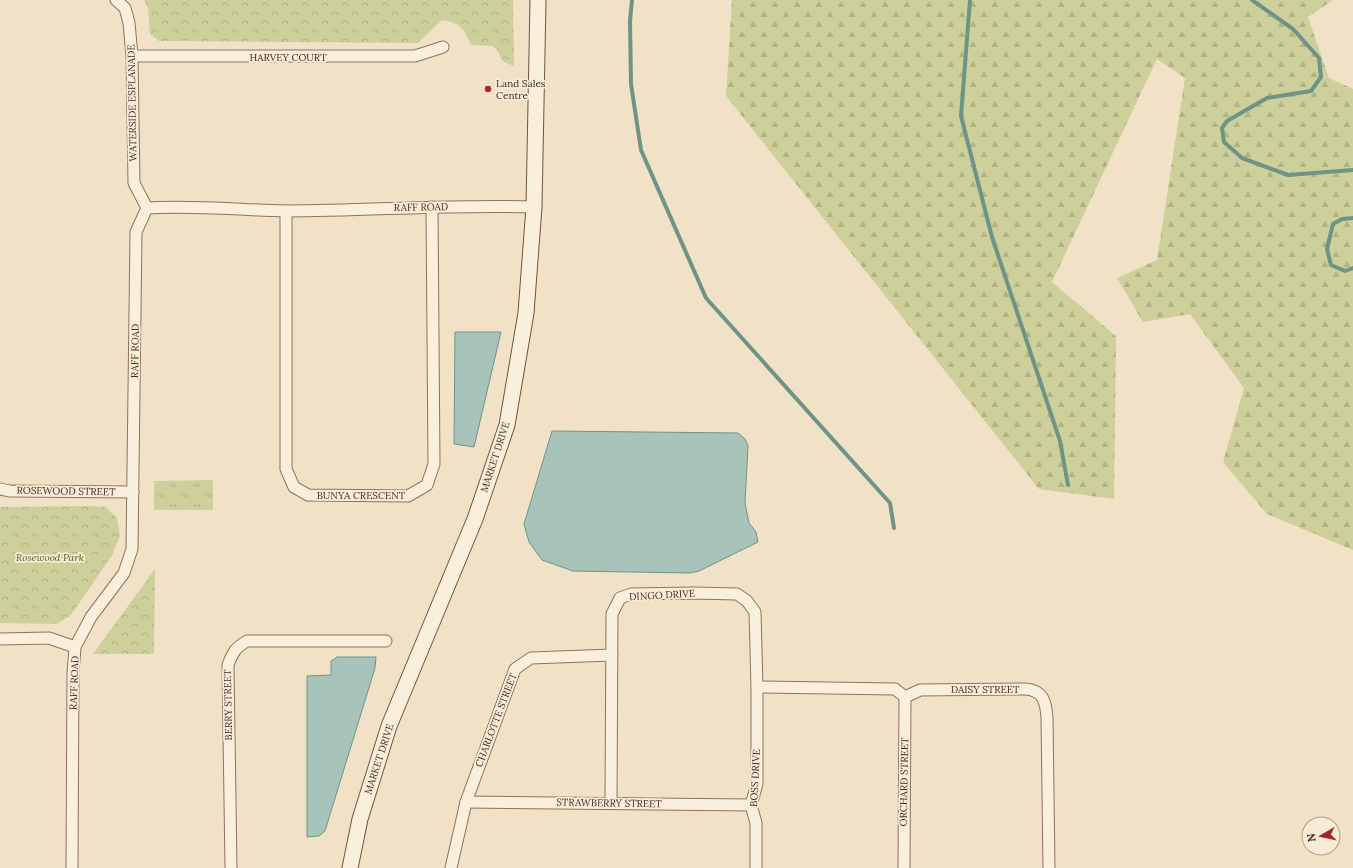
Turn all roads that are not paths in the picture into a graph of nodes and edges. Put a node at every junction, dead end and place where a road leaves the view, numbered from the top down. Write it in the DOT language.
graph roads {
  1 [pos="116,0"];
  2 [pos="538,0"];
  3 [pos="443,47"];
  4 [pos="132,56"];
  5 [pos="432,207"];
  6 [pos="534,207"];
  7 [pos="147,208"];
  8 [pos="286,211"];
  9 [pos="0,489"];
  10 [pos="133,492"];
  11 [pos="0,639"];
  12 [pos="386,641"];
  13 [pos="75,647"];
  14 [pos="612,655"];
  15 [pos="757,687"];
  16 [pos="905,697"];
  17 [pos="466,802"];
  18 [pos="611,802"];
  19 [pos="751,805"];
  20 [pos="72,868"];
  21 [pos="230,868"];
  22 [pos="350,868"];
  23 [pos="451,868"];
  24 [pos="756,868"];
  25 [pos="904,868"];
  26 [pos="1048,868"];
  1 -- 4 [label="street, WATERSIDE ESPLANADE"];
  2 -- 6 [label="street, MARKET DRIVE"];
  3 -- 4 [label="street, HARVEY COURT"];
  4 -- 7 [label="street, WATERSIDE ESPLANADE"];
  5 -- 6 [label="street, RAFF ROAD"];
  5 -- 8 [label="street, RAFF ROAD"];
  5 -- 8 [label="street, BUNYA CRESCENT"];
  6 -- 22 [label="street, MARKET DRIVE"];
  7 -- 8 [label="street, RAFF ROAD"];
  7 -- 10 [label="street, RAFF ROAD"];
  9 -- 10 [label="street, ROSEWOOD STREET"];
  10 -- 13 [label="street, RAFF ROAD"];
  11 -- 13 [label="street"];
  12 -- 21 [label="street, BERRY STREET"];
  13 -- 20 [label="street, RAFF ROAD"];
  14 -- 15 [label="street, DINGO DRIVE"];
  14 -- 17 [label="street, CHARLOTTE STREET"];
  14 -- 18 [label="street, DINGO DRIVE"];
  15 -- 16 [label="street"];
  15 -- 19 [label="street, BOSS DRIVE"];
  16 -- 25 [label="street, ORCHARD STREET"];
  16 -- 26 [label="street, DAISY STREET"];
  17 -- 18 [label="street, STRAWBERRY STREET"];
  17 -- 23 [label="street, CHARLOTTE STREET"];
  18 -- 19 [label="street, STRAWBERRY STREET"];
  19 -- 24 [label="street, BOSS DRIVE"];
}
